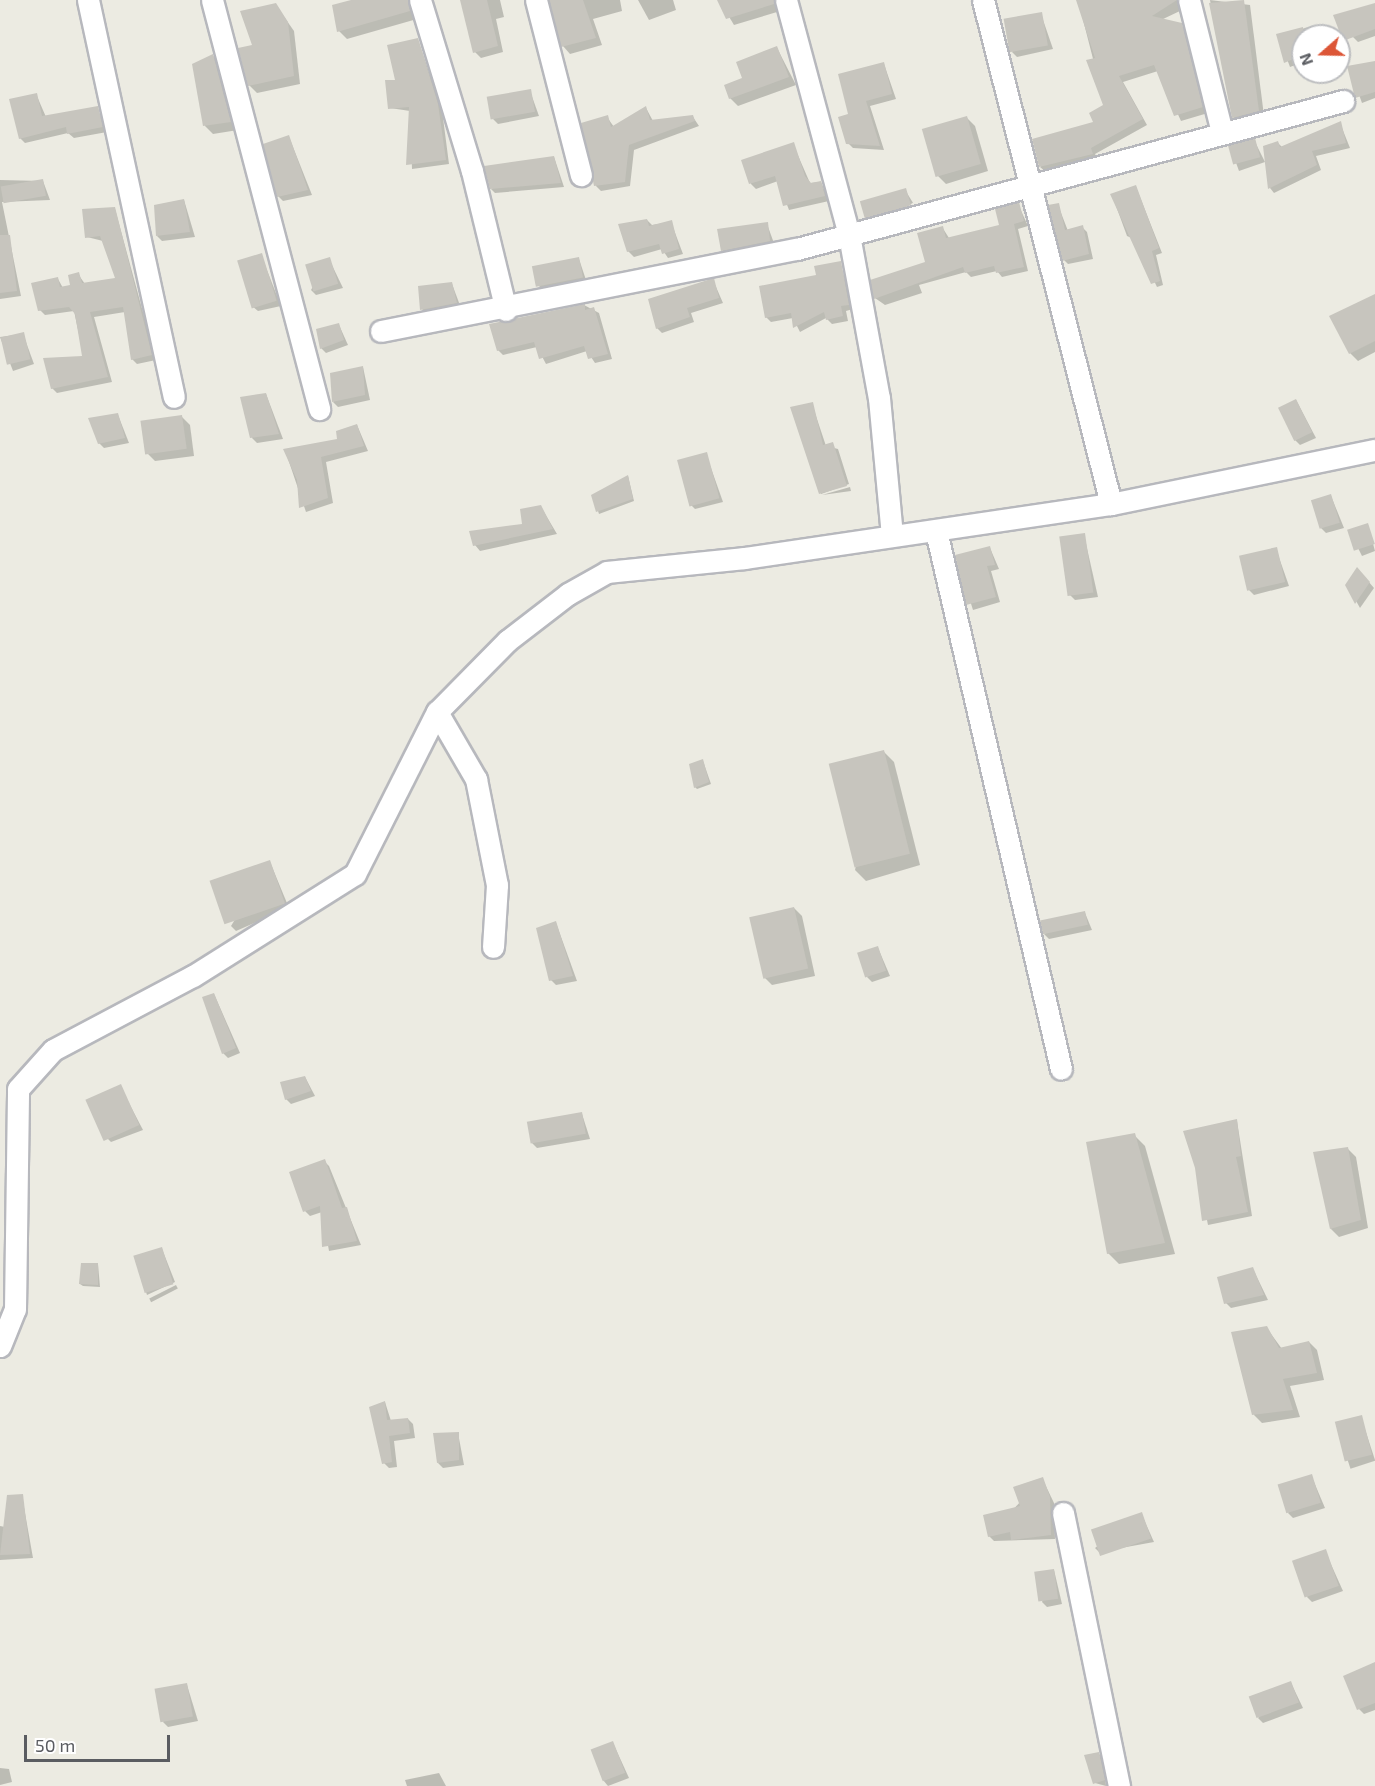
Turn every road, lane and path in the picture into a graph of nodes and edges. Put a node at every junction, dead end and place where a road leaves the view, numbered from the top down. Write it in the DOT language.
graph roads {
  1 [pos="88,0"];
  2 [pos="212,0"];
  3 [pos="420,0"];
  4 [pos="536,0"];
  5 [pos="786,0"];
  6 [pos="983,0"];
  7 [pos="1189,0"];
  8 [pos="1343,101"];
  9 [pos="1222,132"];
  10 [pos="581,176"];
  11 [pos="1026,185"];
  12 [pos="849,235"];
  13 [pos="506,310"];
  14 [pos="381,331"];
  15 [pos="174,397"];
  16 [pos="319,410"];
  17 [pos="1375,450"];
  18 [pos="1111,504"];
  19 [pos="936,531"];
  20 [pos="892,535"];
  21 [pos="437,712"];
  22 [pos="493,947"];
  23 [pos="1061,1069"];
  24 [pos="0,1346"];
  25 [pos="1063,1513"];
  26 [pos="1119,1786"];
  1 -- 15 [label="street"];
  2 -- 16 [label="street"];
  3 -- 13 [label="street"];
  4 -- 10 [label="street"];
  5 -- 12 [label="street"];
  6 -- 11 [label="street"];
  7 -- 9 [label="street"];
  8 -- 9 [label="street"];
  9 -- 11 [label="street"];
  11 -- 12 [label="street"];
  11 -- 18 [label="street"];
  12 -- 13 [label="street"];
  12 -- 20 [label="street"];
  13 -- 14 [label="street"];
  17 -- 18 [label="street"];
  18 -- 19 [label="street"];
  19 -- 20 [label="street"];
  19 -- 23 [label="street"];
  20 -- 21 [label="street"];
  21 -- 22 [label="street"];
  21 -- 24 [label="street"];
  25 -- 26 [label="street"];
}
